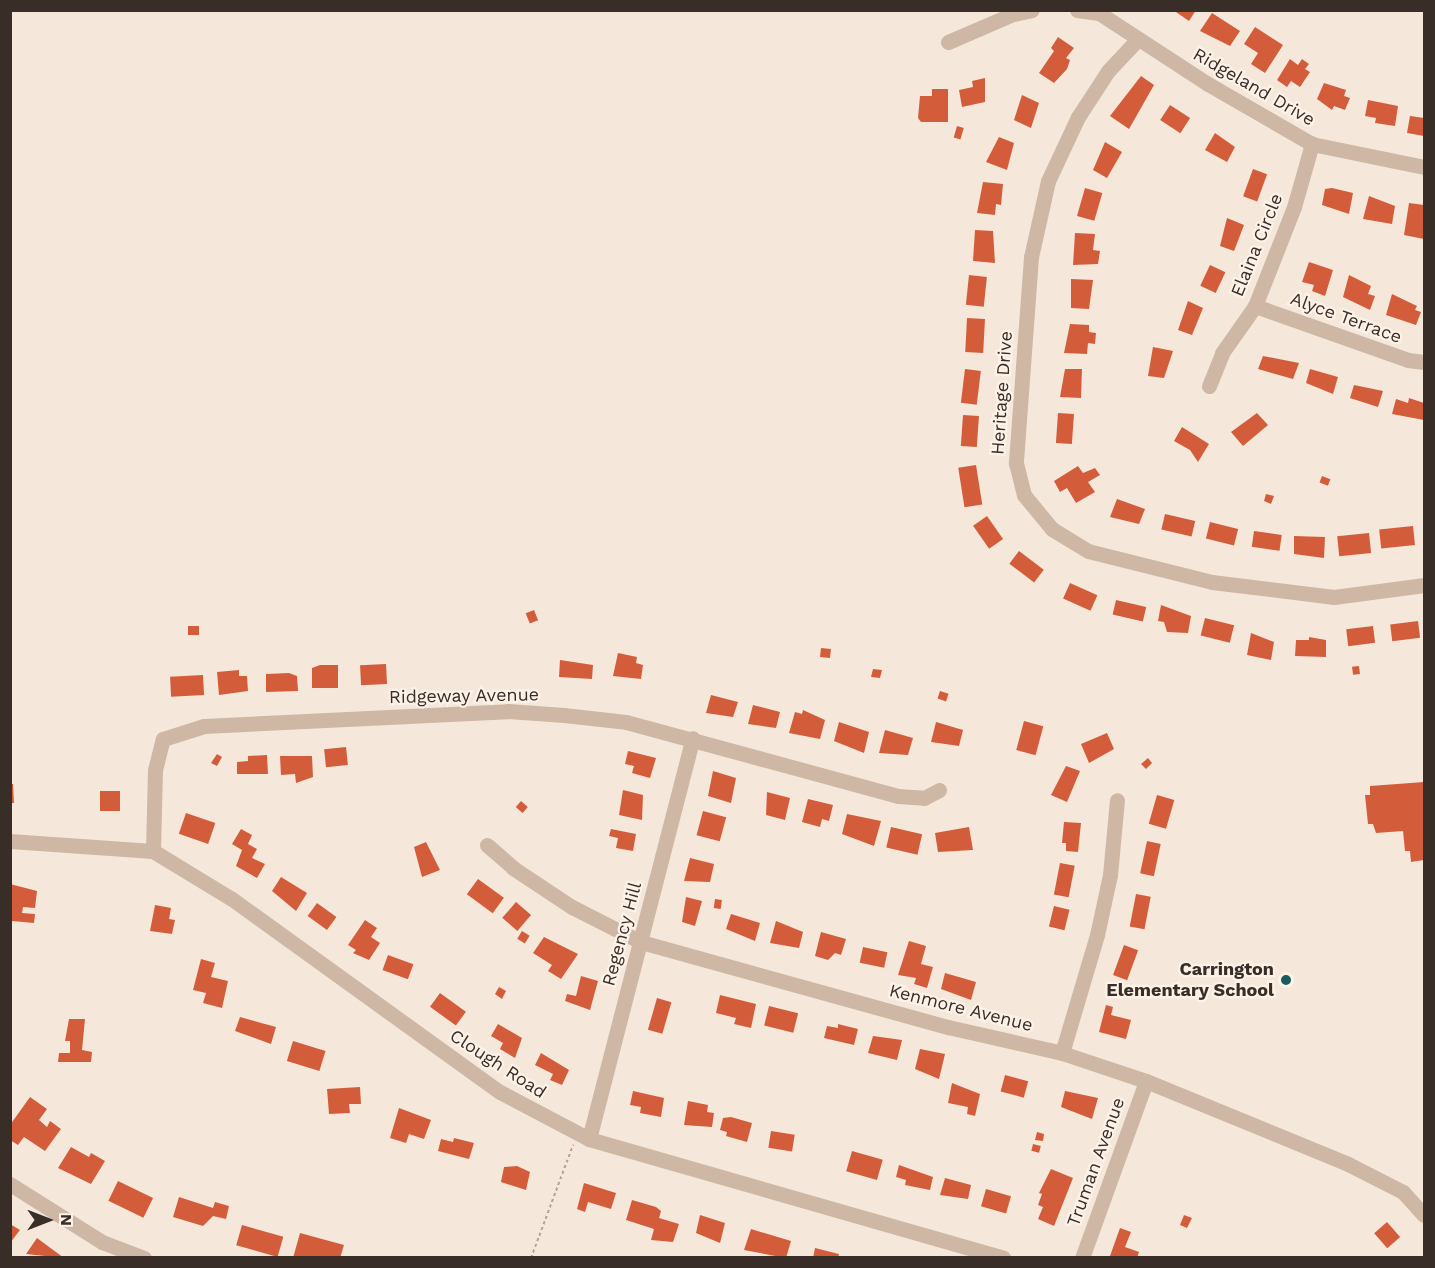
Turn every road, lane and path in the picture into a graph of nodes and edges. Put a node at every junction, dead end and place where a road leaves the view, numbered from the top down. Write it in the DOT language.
graph roads {
  1 [pos="1032,10"];
  2 [pos="1077,10"];
  3 [pos="1138,39"];
  4 [pos="948,42"];
  5 [pos="1312,144"];
  6 [pos="1425,167"];
  7 [pos="1255,306"];
  8 [pos="1425,362"];
  9 [pos="1209,386"];
  10 [pos="1425,585"];
  11 [pos="693,738"];
  12 [pos="939,790"];
  13 [pos="1117,800"];
  14 [pos="10,842"];
  15 [pos="487,845"];
  16 [pos="153,851"];
  17 [pos="641,942"];
  18 [pos="1062,1053"];
  19 [pos="1146,1081"];
  20 [pos="583,1136"];
  21 [pos="10,1184"];
  22 [pos="1425,1215"];
  23 [pos="144,1257"];
  24 [pos="531,1257"];
  25 [pos="1003,1257"];
  26 [pos="1082,1257"];
  1 -- 4 [label="street"];
  2 -- 3 [label="street, Ridgeland Drive"];
  3 -- 5 [label="street, Ridgeland Drive"];
  3 -- 10 [label="street, Heritage Drive"];
  5 -- 6 [label="street, Ridgeland Drive"];
  5 -- 7 [label="street, Elaina Circle"];
  7 -- 8 [label="street, Alyce Terrace"];
  7 -- 9 [label="street, Elaina Circle"];
  11 -- 12 [label="street, Ridgeway Avenue"];
  11 -- 16 [label="street, Ridgeway Avenue"];
  11 -- 17 [label="street, Regency Hill"];
  13 -- 18 [label="street"];
  14 -- 16 [label="street, Clough Road"];
  15 -- 17 [label="street, Kenmore Avenue"];
  16 -- 20 [label="street, Clough Road"];
  17 -- 18 [label="street, Kenmore Avenue"];
  17 -- 20 [label="street, Regency Hill"];
  18 -- 19 [label="street, Kenmore Avenue"];
  19 -- 22 [label="street, Kenmore Avenue"];
  19 -- 26 [label="street, Truman Avenue"];
  20 -- 24 [label="path"];
  20 -- 25 [label="street, Clough Road"];
  21 -- 23 [label="street"];
}
